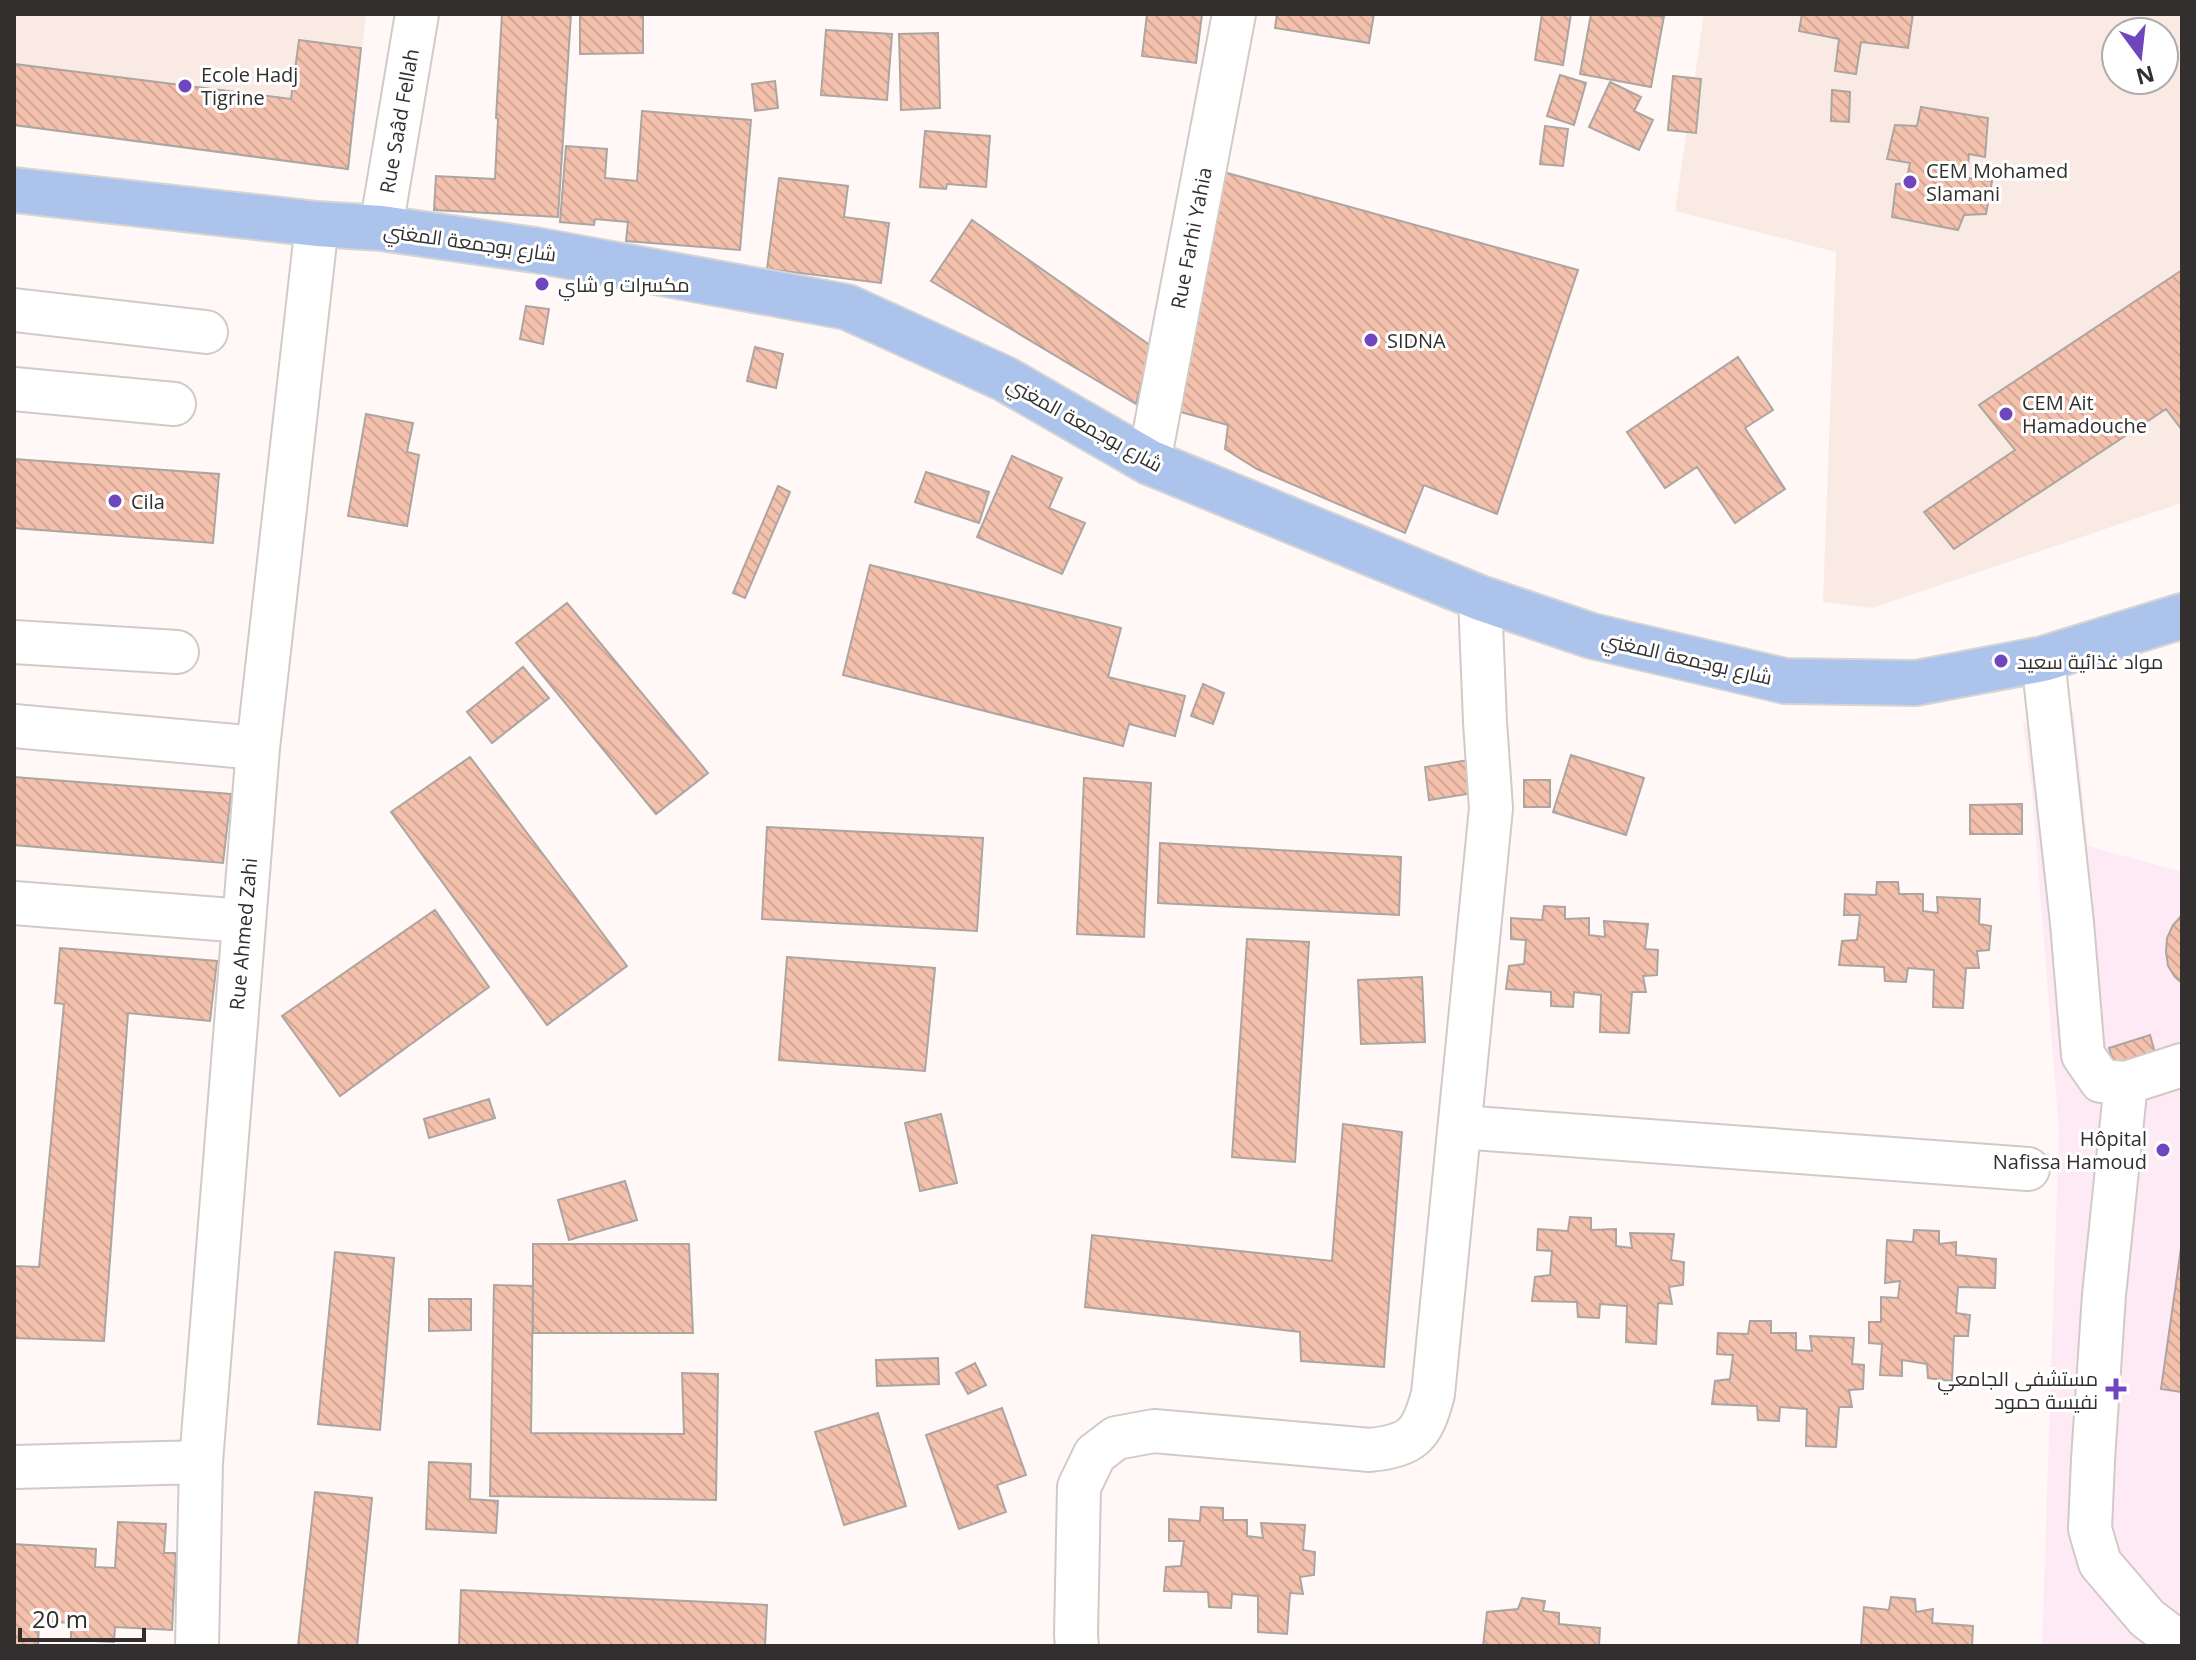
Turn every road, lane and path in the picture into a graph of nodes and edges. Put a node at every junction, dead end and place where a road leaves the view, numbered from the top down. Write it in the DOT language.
graph roads {
  1 [pos="417,14"];
  2 [pos="1234,14"];
  3 [pos="14,190"];
  4 [pos="317,224"];
  5 [pos="381,228"];
  6 [pos="14,310"];
  7 [pos="206,332"];
  8 [pos="14,389"];
  9 [pos="174,404"];
  10 [pos="1149,462"];
  11 [pos="1480,598"];
  12 [pos="2182,616"];
  13 [pos="14,642"];
  14 [pos="177,652"];
  15 [pos="2043,659"];
  16 [pos="14,726"];
  17 [pos="258,748"];
  18 [pos="14,903"];
  19 [pos="244,921"];
  20 [pos="2182,1065"];
  21 [pos="2126,1083"];
  22 [pos="1460,1127"];
  23 [pos="2028,1169"];
  24 [pos="201,1462"];
  25 [pos="14,1467"];
  26 [pos="2182,1645"];
  27 [pos="197,1646"];
  28 [pos="1077,1646"];
  1 -- 5 [label="street, Rue Saâd Fellah"];
  2 -- 10 [label="street, Rue Farhi Yahia"];
  3 -- 4 [label="main road, شارع بوجمعة المغني"];
  4 -- 5 [label="main road, شارع بوجمعة المغني"];
  4 -- 17 [label="street, Rue Ahmed Zahi"];
  5 -- 10 [label="main road, شارع بوجمعة المغني"];
  6 -- 7 [label="street"];
  8 -- 9 [label="street"];
  10 -- 11 [label="main road, شارع بوجمعة المغني"];
  11 -- 15 [label="main road, شارع بوجمعة المغني"];
  11 -- 22 [label="street"];
  12 -- 15 [label="main road, شارع بوجمعة المغني"];
  13 -- 14 [label="street"];
  15 -- 21 [label="street"];
  16 -- 17 [label="street"];
  17 -- 19 [label="street, Rue Ahmed Zahi"];
  18 -- 19 [label="street"];
  19 -- 24 [label="street, Rue Ahmed Zahi"];
  20 -- 21 [label="street"];
  21 -- 26 [label="street"];
  22 -- 23 [label="street"];
  22 -- 28 [label="street"];
  24 -- 25 [label="street"];
  24 -- 27 [label="street, Rue Ahmed Zahi"];
}
